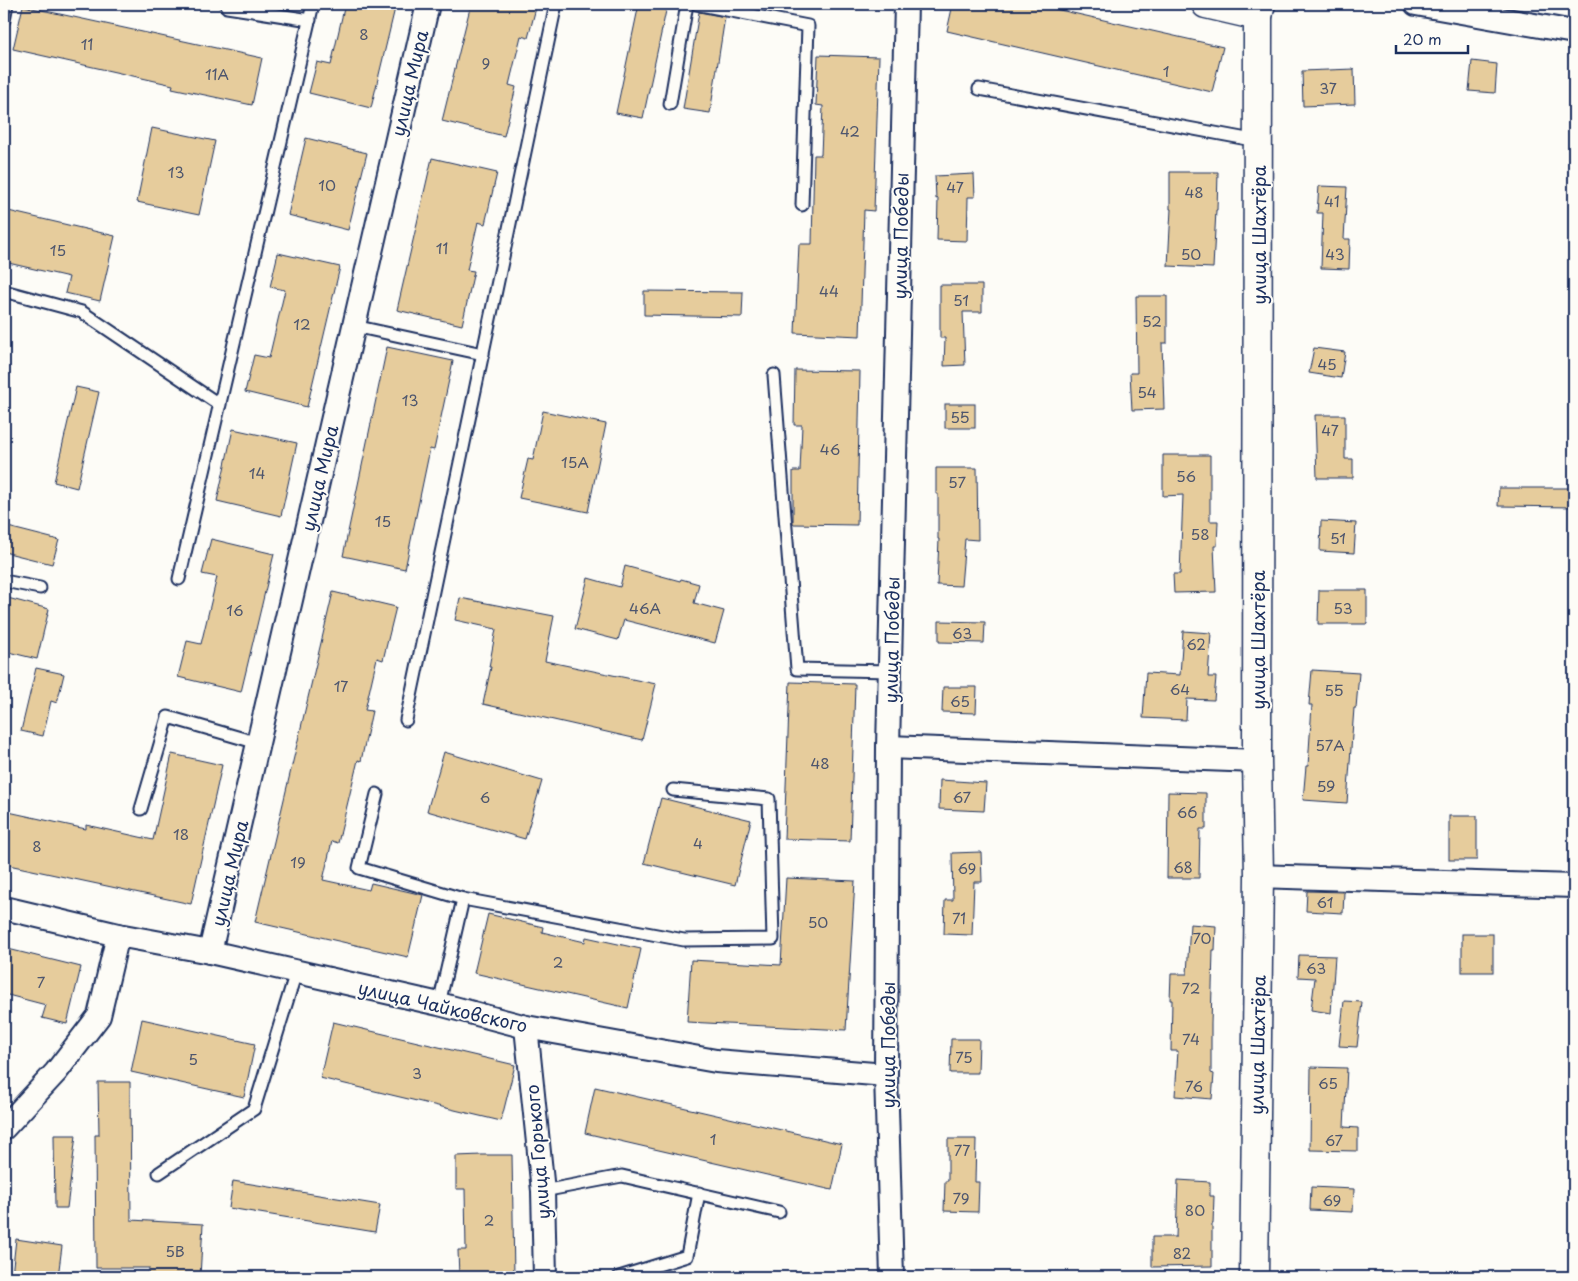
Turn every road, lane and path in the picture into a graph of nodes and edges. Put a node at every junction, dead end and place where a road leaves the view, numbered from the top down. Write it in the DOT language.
graph roads {
  1 [pos="7,4"];
  2 [pos="313,4"];
  3 [pos="428,4"];
  4 [pos="556,4"];
  5 [pos="687,4"];
  6 [pos="696,4"];
  7 [pos="906,4"];
  8 [pos="1206,4"];
  9 [pos="1416,4"];
  10 [pos="227,6"];
  11 [pos="1260,10"];
  12 [pos="4,20"];
  13 [pos="310,20"];
  14 [pos="1574,32"];
  15 [pos="979,90"];
  16 [pos="670,104"];
  17 [pos="1258,142"];
  18 [pos="802,204"];
  19 [pos="4,291"];
  20 [pos="354,326"];
  21 [pos="483,354"];
  22 [pos="774,375"];
  23 [pos="220,405"];
  24 [pos="179,579"];
  25 [pos="4,581"];
  26 [pos="40,588"];
  27 [pos="890,671"];
  28 [pos="406,720"];
  29 [pos="258,743"];
  30 [pos="888,747"];
  31 [pos="1257,761"];
  32 [pos="673,790"];
  33 [pos="377,794"];
  34 [pos="141,810"];
  35 [pos="1260,876"];
  36 [pos="1574,886"];
  37 [pos="463,899"];
  38 [pos="4,908"];
  39 [pos="118,935"];
  40 [pos="210,952"];
  41 [pos="296,972"];
  42 [pos="439,1004"];
  43 [pos="526,1027"];
  44 [pos="886,1075"];
  45 [pos="4,1128"];
  46 [pos="159,1173"];
  47 [pos="543,1191"];
  48 [pos="699,1193"];
  49 [pos="779,1212"];
  50 [pos="545,1277"];
  51 [pos="619,1277"];
  52 [pos="892,1277"];
  53 [pos="1254,1277"];
  1 -- 12 [label="lane"];
  2 -- 13 [label="lane"];
  3 -- 20 [label="street, улица Мира"];
  4 -- 21 [label="lane"];
  5 -- 16 [label="lane"];
  6 -- 18 [label="lane"];
  7 -- 27 [label="street, улица Победы"];
  8 -- 11 [label="street"];
  9 -- 14 [label="street"];
  10 -- 13 [label="lane"];
  11 -- 17 [label="street, улица Шахтёра"];
  13 -- 23 [label="lane"];
  15 -- 17 [label="lane"];
  17 -- 31 [label="street, улица Шахтёра"];
  19 -- 23 [label="lane"];
  20 -- 21 [label="lane"];
  20 -- 29 [label="street, улица Мира"];
  21 -- 28 [label="lane"];
  22 -- 27 [label="lane"];
  23 -- 24 [label="lane"];
  25 -- 26 [label="lane"];
  27 -- 30 [label="street, улица Победы"];
  29 -- 34 [label="lane"];
  29 -- 40 [label="street, улица Мира"];
  30 -- 31 [label="street"];
  30 -- 44 [label="street, улица Победы"];
  31 -- 35 [label="street, улица Шахтёра"];
  32 -- 37 [label="lane"];
  33 -- 37 [label="lane"];
  35 -- 36 [label="street"];
  35 -- 53 [label="street, улица Шахтёра"];
  37 -- 42 [label="lane"];
  38 -- 39 [label="street, улица Чайковского"];
  39 -- 40 [label="street, улица Чайковского"];
  39 -- 45 [label="street"];
  40 -- 41 [label="street, улица Чайковского"];
  41 -- 42 [label="street, улица Чайковского"];
  41 -- 46 [label="lane"];
  42 -- 43 [label="street, улица Чайковского"];
  43 -- 44 [label="street, улица Чайковского"];
  43 -- 47 [label="street, улица Горького"];
  44 -- 52 [label="street, улица Победы"];
  47 -- 48 [label="lane"];
  47 -- 50 [label="street, улица Горького"];
  48 -- 49 [label="lane"];
  48 -- 51 [label="lane"];
}
